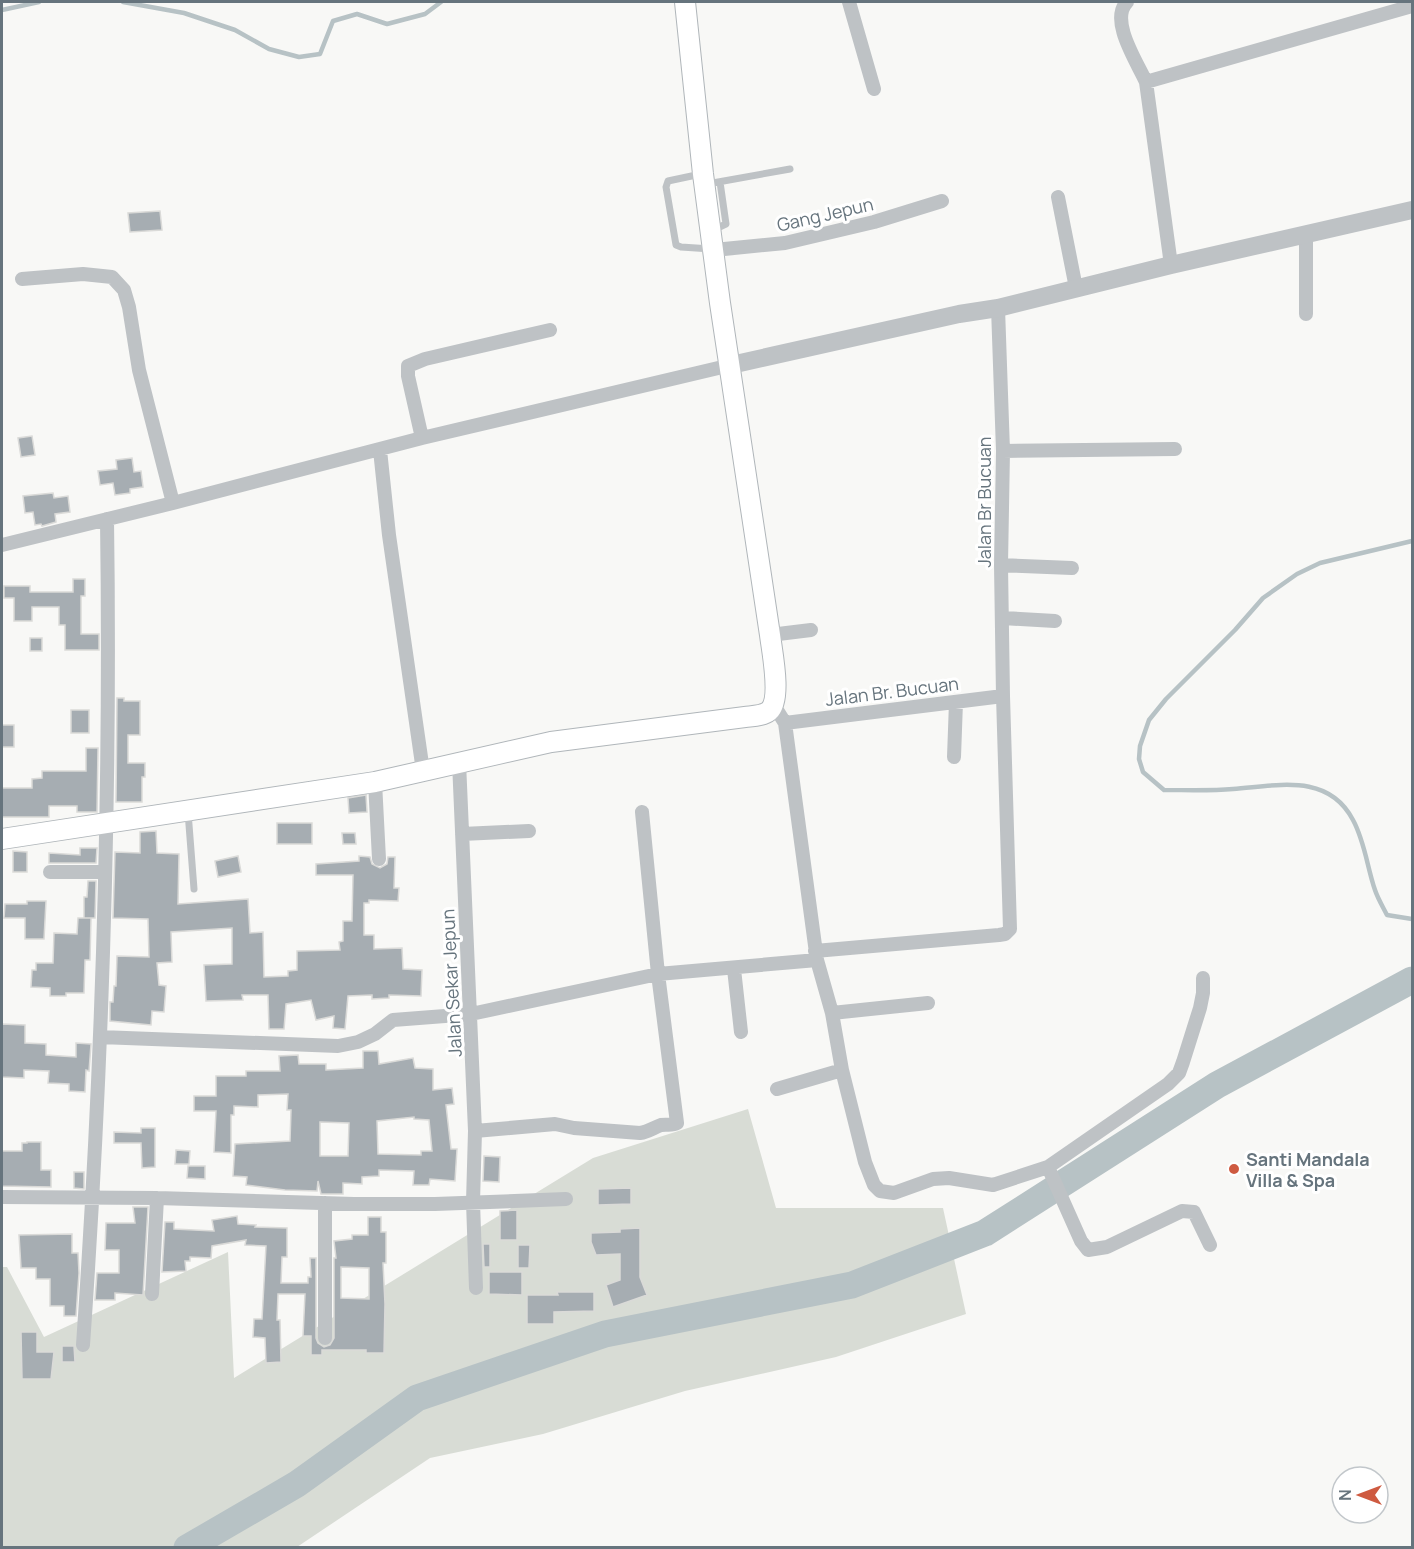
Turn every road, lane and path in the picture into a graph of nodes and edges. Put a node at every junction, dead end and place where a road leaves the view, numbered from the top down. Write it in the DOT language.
graph roads {
  1 [pos="685,2"];
  2 [pos="849,2"];
  3 [pos="1413,6"];
  4 [pos="1124,7"];
  5 [pos="1146,82"];
  6 [pos="874,89"];
  7 [pos="790,169"];
  8 [pos="709,180"];
  9 [pos="1058,197"];
  10 [pos="942,201"];
  11 [pos="1413,210"];
  12 [pos="1306,234"];
  13 [pos="712,240"];
  14 [pos="1171,265"];
  15 [pos="22,279"];
  16 [pos="1076,288"];
  17 [pos="998,308"];
  18 [pos="1306,314"];
  19 [pos="550,330"];
  20 [pos="731,365"];
  21 [pos="422,438"];
  22 [pos="1175,449"];
  23 [pos="380,450"];
  24 [pos="1003,451"];
  25 [pos="173,503"];
  26 [pos="107,519"];
  27 [pos="2,545"];
  28 [pos="1001,565"];
  29 [pos="1072,568"];
  30 [pos="1003,618"];
  31 [pos="1054,621"];
  32 [pos="811,630"];
  33 [pos="770,635"];
  34 [pos="1003,696"];
  35 [pos="956,702"];
  36 [pos="773,704"];
  37 [pos="785,723"];
  38 [pos="954,757"];
  39 [pos="459,762"];
  40 [pos="423,771"];
  41 [pos="375,782"];
  42 [pos="188,810"];
  43 [pos="642,812"];
  44 [pos="105,822"];
  45 [pos="529,831"];
  46 [pos="462,834"];
  47 [pos="2,839"];
  48 [pos="379,859"];
  49 [pos="50,872"];
  50 [pos="104,872"];
  51 [pos="194,889"];
  52 [pos="816,956"];
  53 [pos="734,969"];
  54 [pos="658,974"];
  55 [pos="1203,978"];
  56 [pos="928,1003"];
  57 [pos="832,1013"];
  58 [pos="471,1014"];
  59 [pos="741,1032"];
  60 [pos="100,1037"];
  61 [pos="842,1070"];
  62 [pos="777,1089"];
  63 [pos="475,1131"];
  64 [pos="1049,1170"];
  65 [pos="2,1197"];
  66 [pos="93,1198"];
  67 [pos="157,1198"];
  68 [pos="566,1199"];
  69 [pos="473,1202"];
  70 [pos="325,1203"];
  71 [pos="1210,1245"];
  72 [pos="476,1288"];
  73 [pos="152,1293"];
  74 [pos="325,1338"];
  75 [pos="83,1345"];
  1 -- 8 [label="main road"];
  2 -- 6 [label="street"];
  3 -- 5 [label="street"];
  4 -- 5 [label="street"];
  5 -- 14 [label="street"];
  7 -- 8 [label="lane"];
  8 -- 13 [label="main road"];
  8 -- 13 [label="lane"];
  9 -- 16 [label="street"];
  10 -- 13 [label="street, Gang Jepun"];
  11 -- 12 [label="street"];
  12 -- 14 [label="street"];
  12 -- 18 [label="street"];
  13 -- 20 [label="main road"];
  14 -- 16 [label="street"];
  15 -- 25 [label="street"];
  16 -- 17 [label="street"];
  17 -- 20 [label="street"];
  17 -- 24 [label="street, Jalan Br Bucuan"];
  19 -- 21 [label="street"];
  20 -- 21 [label="street"];
  20 -- 33 [label="main road"];
  21 -- 23 [label="street"];
  22 -- 24 [label="street"];
  23 -- 25 [label="street"];
  23 -- 40 [label="street"];
  24 -- 28 [label="street, Jalan Br Bucuan"];
  25 -- 26 [label="street"];
  26 -- 27 [label="street"];
  26 -- 44 [label="street"];
  28 -- 29 [label="street"];
  28 -- 30 [label="street, Jalan Br Bucuan"];
  30 -- 31 [label="street"];
  30 -- 34 [label="street, Jalan Br Bucuan"];
  32 -- 33 [label="street"];
  33 -- 36 [label="main road"];
  34 -- 35 [label="street, Jalan Br. Bucuan"];
  34 -- 52 [label="street, Jalan Br Bucuan"];
  35 -- 37 [label="street, Jalan Br. Bucuan"];
  35 -- 38 [label="street"];
  36 -- 37 [label="street"];
  36 -- 39 [label="main road"];
  37 -- 52 [label="street"];
  39 -- 40 [label="main road"];
  39 -- 46 [label="street, Jalan Sekar Jepun"];
  40 -- 41 [label="main road"];
  41 -- 42 [label="main road"];
  41 -- 48 [label="street"];
  42 -- 44 [label="main road"];
  42 -- 51 [label="lane"];
  43 -- 54 [label="street"];
  44 -- 47 [label="main road"];
  44 -- 50 [label="street"];
  45 -- 46 [label="street"];
  46 -- 58 [label="street, Jalan Sekar Jepun"];
  49 -- 50 [label="street"];
  50 -- 60 [label="street"];
  52 -- 53 [label="street"];
  52 -- 57 [label="street"];
  53 -- 54 [label="street"];
  53 -- 59 [label="street"];
  54 -- 58 [label="street"];
  54 -- 63 [label="street"];
  55 -- 64 [label="street"];
  56 -- 57 [label="street"];
  57 -- 61 [label="street"];
  58 -- 60 [label="street"];
  58 -- 63 [label="street, Jalan Sekar Jepun"];
  60 -- 66 [label="street"];
  61 -- 62 [label="street"];
  61 -- 64 [label="street"];
  63 -- 69 [label="street, Jalan Sekar Jepun"];
  64 -- 71 [label="street"];
  65 -- 66 [label="street"];
  66 -- 67 [label="street"];
  66 -- 75 [label="street"];
  67 -- 70 [label="street"];
  67 -- 73 [label="street"];
  68 -- 69 [label="street"];
  69 -- 70 [label="street"];
  69 -- 72 [label="street, Jalan Sekar Jepun"];
  70 -- 74 [label="street"];
}
